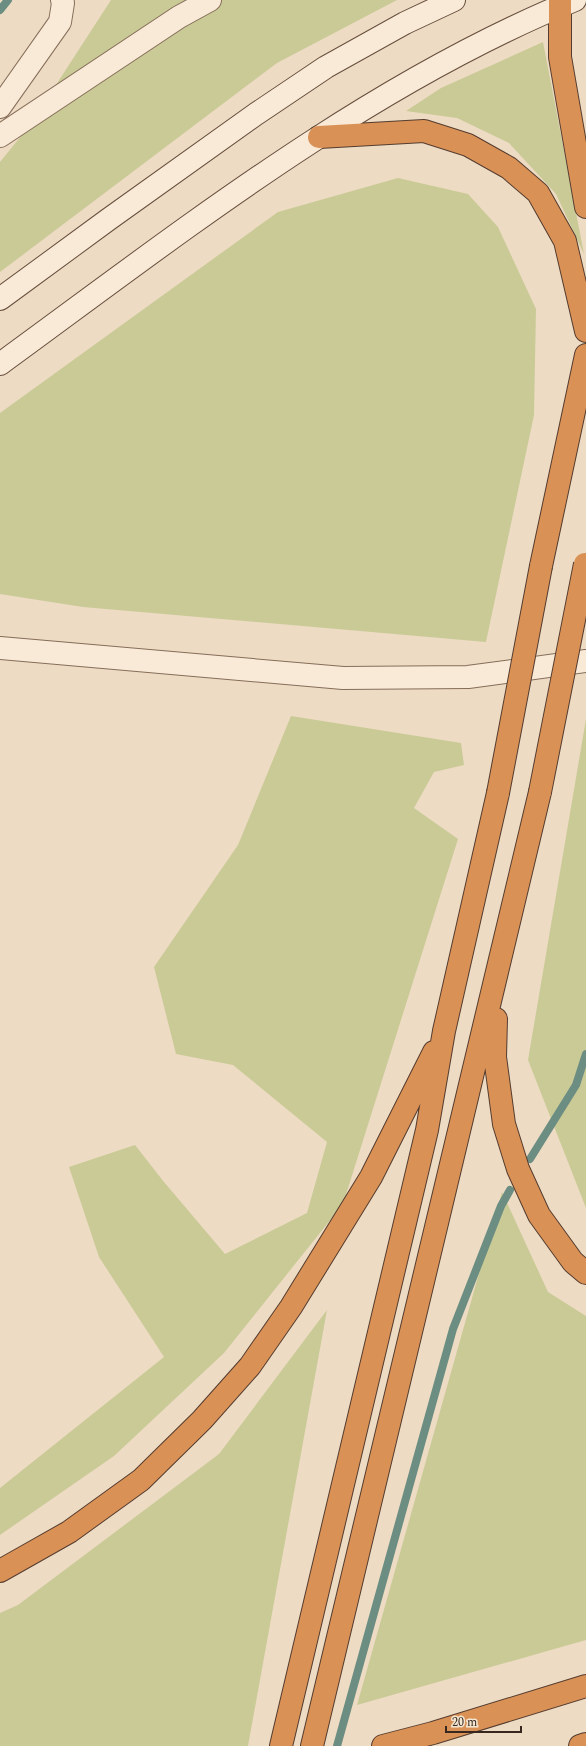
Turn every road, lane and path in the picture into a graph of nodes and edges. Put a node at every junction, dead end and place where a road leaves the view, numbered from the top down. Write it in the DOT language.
graph roads {
  1 [pos="62,0"];
  2 [pos="210,0"];
  3 [pos="454,0"];
  4 [pos="565,2"];
  5 [pos="0,107"];
  6 [pos="0,136"];
  7 [pos="318,137"];
  8 [pos="586,207"];
  9 [pos="0,299"];
  10 [pos="586,331"];
  11 [pos="586,354"];
  12 [pos="0,364"];
  13 [pos="586,562"];
  14 [pos="0,648"];
  15 [pos="586,661"];
  16 [pos="498,972"];
  17 [pos="444,1031"];
  18 [pos="586,1273"];
  19 [pos="0,1571"];
  20 [pos="586,1686"];
  21 [pos="586,1744"];
  22 [pos="281,1746"];
  23 [pos="312,1746"];
  24 [pos="383,1746"];
  25 [pos="580,1746"];
  1 -- 5 [label="main road"];
  2 -- 6 [label="main road"];
  3 -- 9 [label="main road"];
  4 -- 7 [label="main road"];
  4 -- 8 [label="highway"];
  7 -- 10 [label="highway"];
  7 -- 12 [label="main road"];
  11 -- 17 [label="highway, bridge"];
  13 -- 16 [label="highway, bridge"];
  14 -- 15 [label="main road"];
  16 -- 18 [label="highway"];
  16 -- 23 [label="highway"];
  17 -- 19 [label="highway"];
  17 -- 22 [label="highway"];
  20 -- 24 [label="highway"];
  21 -- 25 [label="highway"];
}
